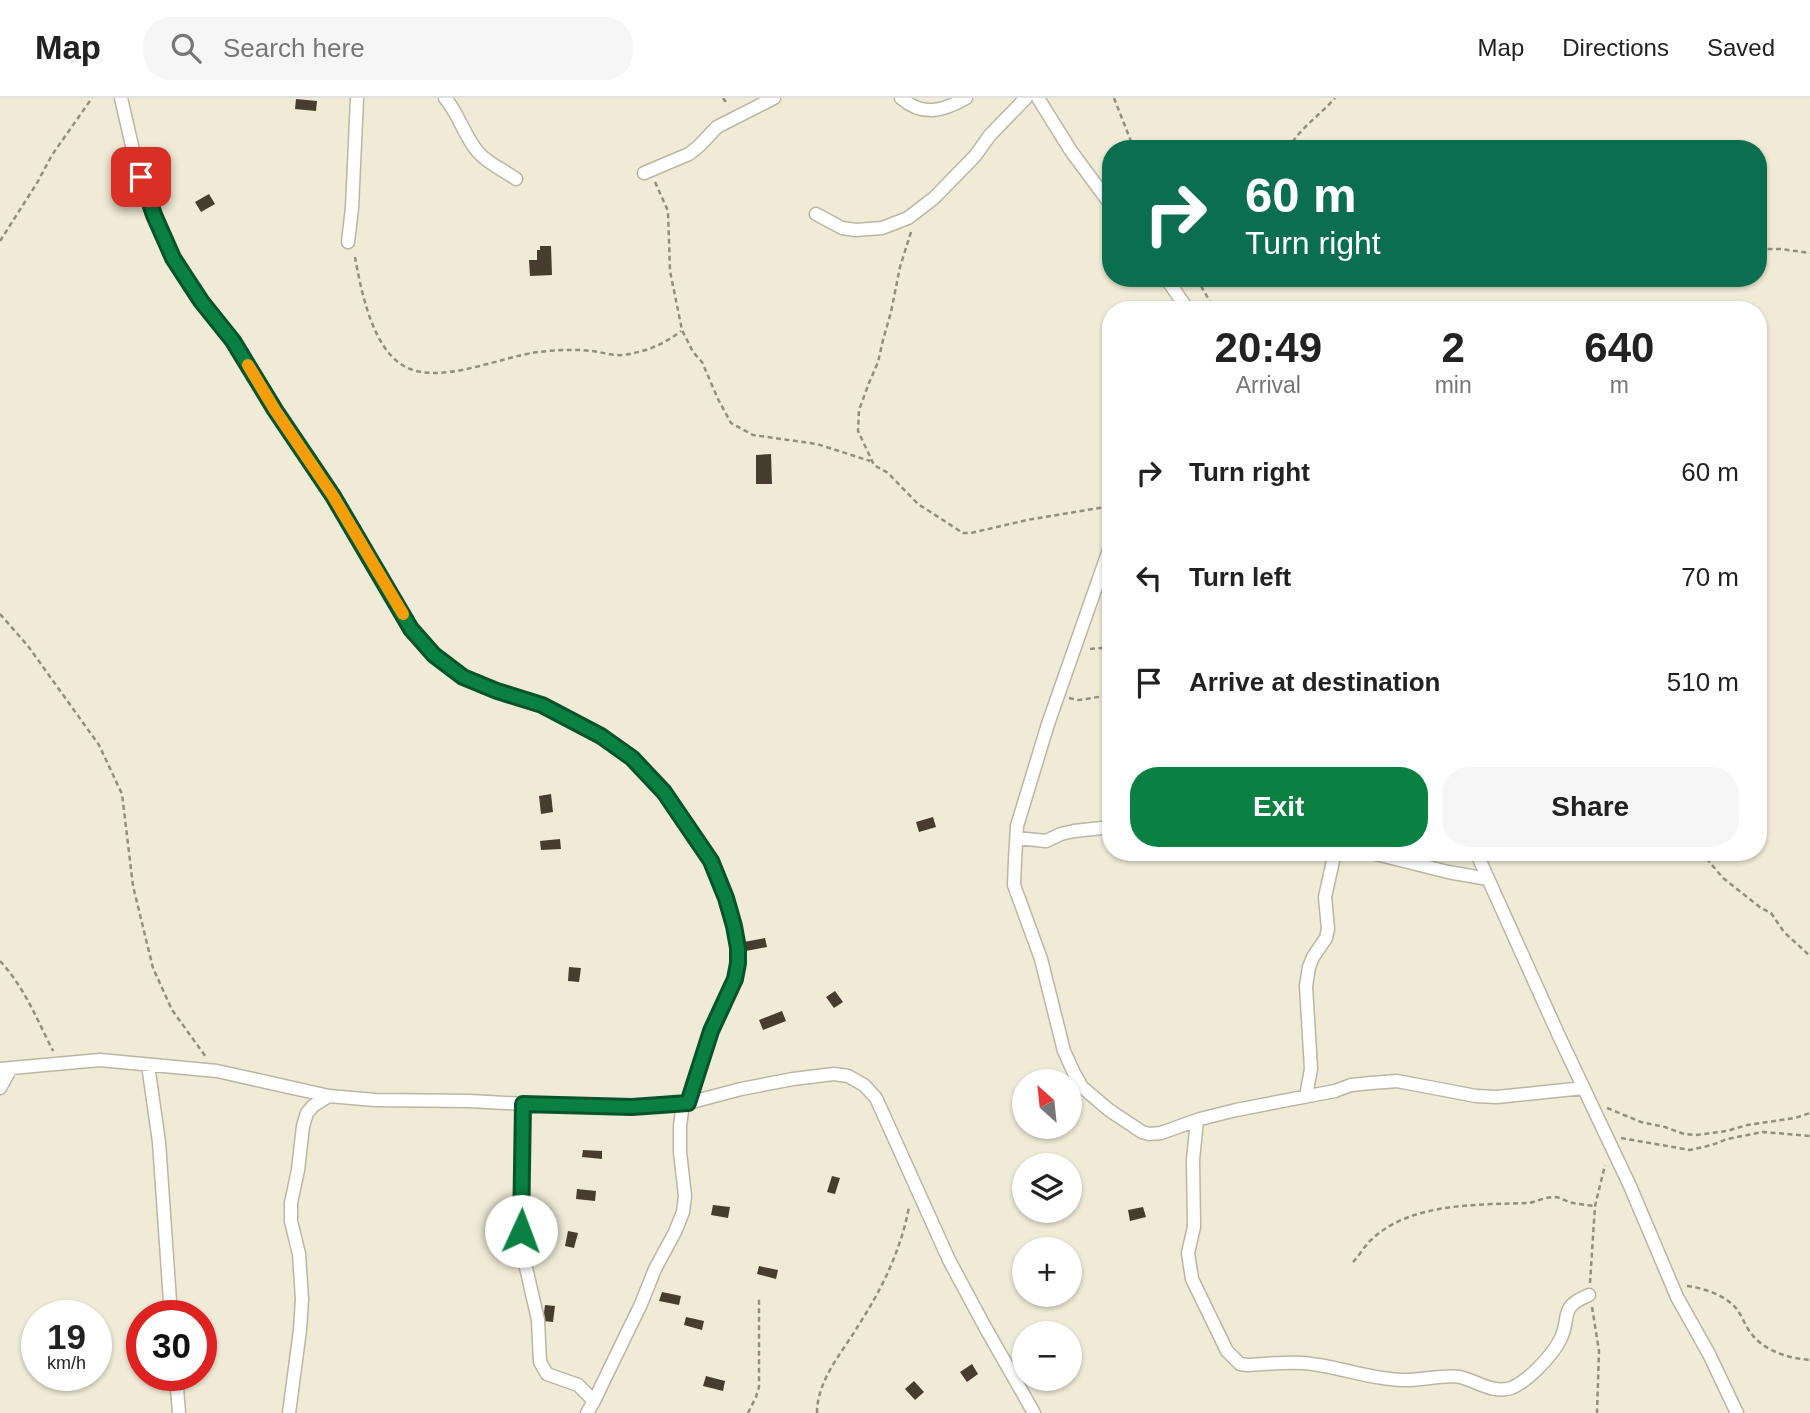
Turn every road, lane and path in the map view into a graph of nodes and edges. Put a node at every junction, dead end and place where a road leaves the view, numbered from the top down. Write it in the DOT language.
graph roads {
  1 [pos="92,98"];
  2 [pos="121,98"];
  3 [pos="357,98"];
  4 [pos="445,98"];
  5 [pos="774,98"];
  6 [pos="901,98"];
  7 [pos="966,98"];
  8 [pos="1026,98"];
  9 [pos="1038,98"];
  10 [pos="1114,98"];
  11 [pos="1335,98"];
  12 [pos="1130,140"];
  13 [pos="1294,140"];
  14 [pos="650,170"];
  15 [pos="516,179"];
  16 [pos="1102,193"];
  17 [pos="916,211"];
  18 [pos="816,214"];
  19 [pos="0,241"];
  20 [pos="348,242"];
  21 [pos="1767,249"];
  22 [pos="1810,253"];
  23 [pos="355,257"];
  24 [pos="682,330"];
  25 [pos="871,461"];
  26 [pos="1102,507"];
  27 [pos="1102,569"];
  28 [pos="0,614"];
  29 [pos="1102,648"];
  30 [pos="1073,650"];
  31 [pos="1059,696"];
  32 [pos="1102,696"];
  33 [pos="1102,828"];
  34 [pos="1017,838"];
  35 [pos="1333,861"];
  36 [pos="1405,861"];
  37 [pos="1480,861"];
  38 [pos="1709,861"];
  39 [pos="1488,879"];
  40 [pos="1810,956"];
  41 [pos="0,961"];
  42 [pos="58,1064"];
  43 [pos="148,1065"];
  44 [pos="5,1069"];
  45 [pos="217,1070"];
  46 [pos="0,1088"];
  47 [pos="1584,1088"];
  48 [pos="329,1096"];
  49 [pos="1307,1096"];
  50 [pos="686,1103"];
  51 [pos="1591,1103"];
  52 [pos="523,1104"];
  53 [pos="1810,1113"];
  54 [pos="1197,1120"];
  55 [pos="1810,1136"];
  56 [pos="1608,1140"];
  57 [pos="1595,1206"];
  58 [pos="909,1208"];
  59 [pos="1353,1262"];
  60 [pos="1671,1285"];
  61 [pos="1589,1295"];
  62 [pos="760,1297"];
  63 [pos="171,1300"];
  64 [pos="1810,1360"];
  65 [pos="177,1391"];
  66 [pos="594,1401"];
  67 [pos="179,1413"];
  68 [pos="289,1413"];
  69 [pos="587,1413"];
  70 [pos="747,1413"];
  71 [pos="817,1413"];
  72 [pos="1034,1413"];
  73 [pos="1597,1413"];
  74 [pos="1737,1413"];
  1 -- 19 [label="path"];
  2 -- 50 [label="street"];
  3 -- 20 [label="street"];
  4 -- 15 [label="street"];
  5 -- 14 [label="street"];
  6 -- 7 [label="street"];
  8 -- 17 [label="street"];
  9 -- 16 [label="street"];
  10 -- 12 [label="path"];
  11 -- 13 [label="path"];
  14 -- 24 [label="path"];
  17 -- 18 [label="street"];
  17 -- 25 [label="path"];
  21 -- 22 [label="path"];
  23 -- 24 [label="path"];
  24 -- 25 [label="path"];
  25 -- 26 [label="path"];
  27 -- 30 [label="street"];
  28 -- 45 [label="path"];
  29 -- 30 [label="path"];
  30 -- 31 [label="street"];
  31 -- 32 [label="path"];
  31 -- 34 [label="street"];
  33 -- 34 [label="street"];
  34 -- 54 [label="street"];
  35 -- 49 [label="street"];
  36 -- 39 [label="street"];
  37 -- 39 [label="street"];
  38 -- 40 [label="path"];
  39 -- 47 [label="street"];
  41 -- 42 [label="path"];
  42 -- 43 [label="street"];
  42 -- 44 [label="street"];
  43 -- 45 [label="street"];
  43 -- 63 [label="street"];
  44 -- 46 [label="street"];
  45 -- 48 [label="street"];
  47 -- 49 [label="street"];
  47 -- 51 [label="street"];
  48 -- 52 [label="street"];
  48 -- 68 [label="street"];
  49 -- 54 [label="street"];
  50 -- 52 [label="street"];
  50 -- 66 [label="street"];
  50 -- 72 [label="street"];
  51 -- 53 [label="path"];
  51 -- 56 [label="street"];
  52 -- 66 [label="street"];
  54 -- 61 [label="street"];
  55 -- 56 [label="path"];
  56 -- 57 [label="path"];
  56 -- 60 [label="street"];
  57 -- 59 [label="path"];
  57 -- 61 [label="path"];
  58 -- 71 [label="path"];
  60 -- 64 [label="path"];
  60 -- 74 [label="street"];
  61 -- 73 [label="path"];
  62 -- 70 [label="path"];
  65 -- 67 [label="street"];
  66 -- 69 [label="street"];
}
